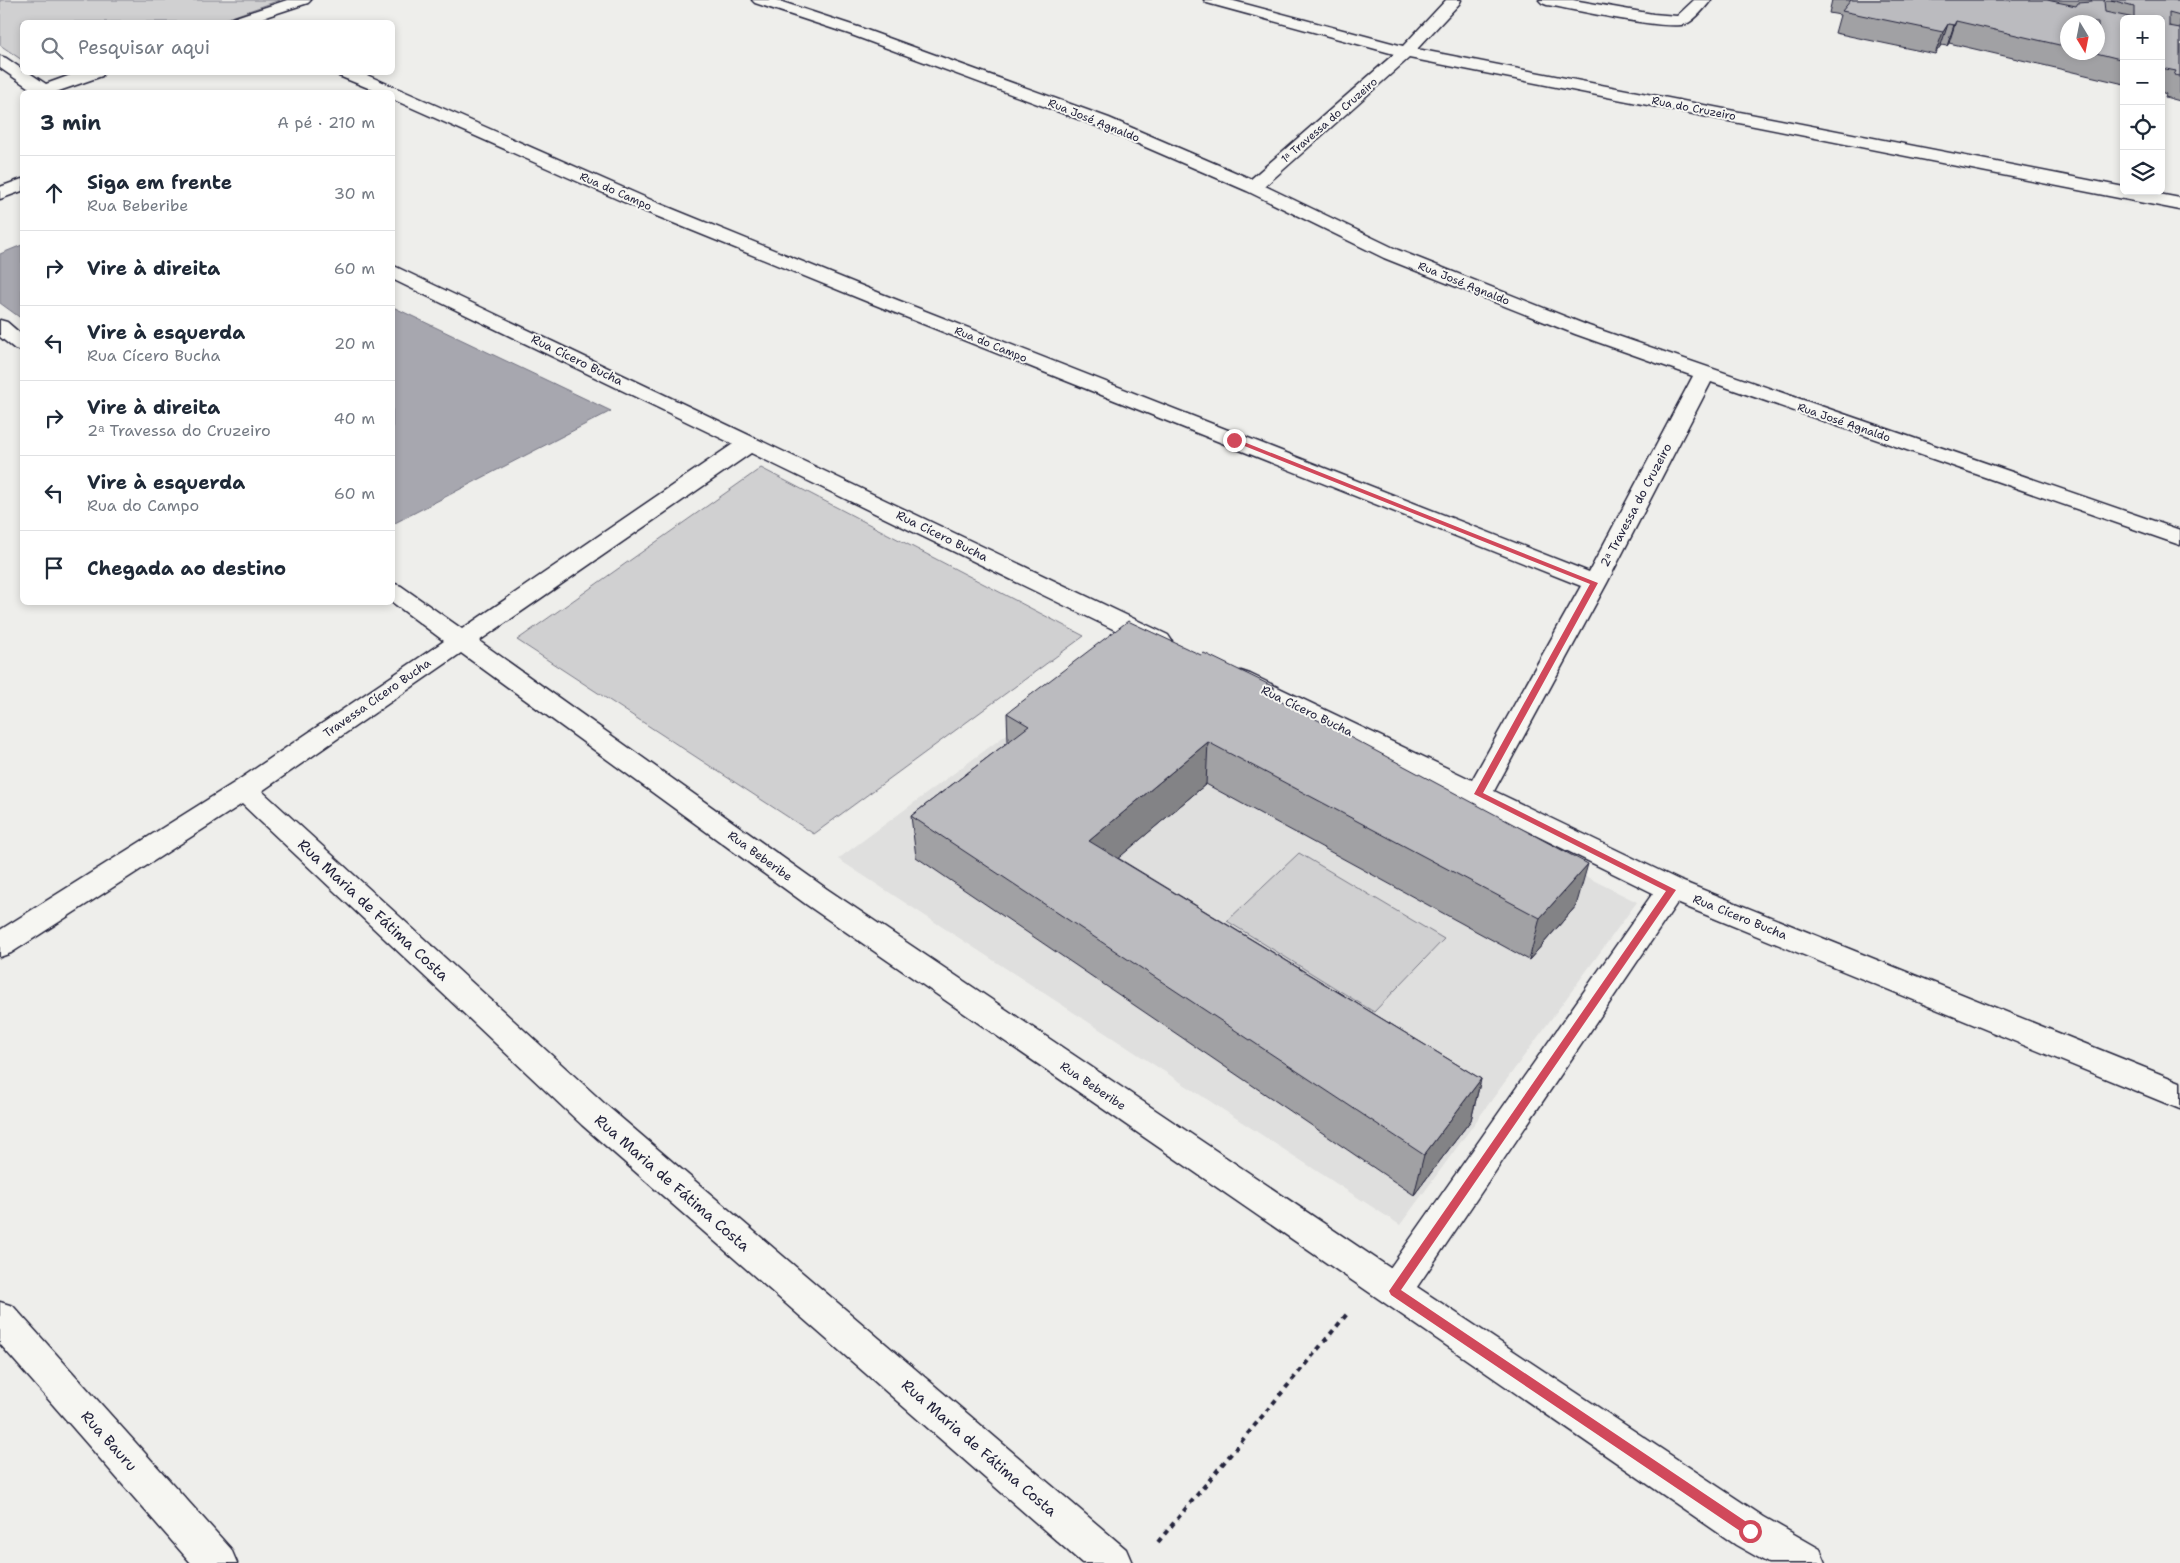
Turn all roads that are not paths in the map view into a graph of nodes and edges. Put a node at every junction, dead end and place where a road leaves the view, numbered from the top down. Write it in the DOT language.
graph roads {
  1 [pos="303,0"];
  2 [pos="760,0"];
  3 [pos="1212,0"];
  4 [pos="1441,0"];
  5 [pos="1547,0"];
  6 [pos="1703,0"];
  7 [pos="1244,3"];
  8 [pos="242,20"];
  9 [pos="1406,52"];
  10 [pos="0,61"];
  11 [pos="20,75"];
  12 [pos="20,75"];
  13 [pos="88,75"];
  14 [pos="352,75"];
  15 [pos="42,90"];
  16 [pos="50,90"];
  17 [pos="385,90"];
  18 [pos="395,94"];
  19 [pos="20,186"];
  20 [pos="1253,187"];
  21 [pos="0,193"];
  22 [pos="2180,204"];
  23 [pos="395,272"];
  24 [pos="0,326"];
  25 [pos="20,343"];
  26 [pos="1705,374"];
  27 [pos="750,444"];
  28 [pos="2180,538"];
  29 [pos="1595,583"];
  30 [pos="395,593"];
  31 [pos="461,641"];
  32 [pos="1181,651"];
  33 [pos="1217,668"];
  34 [pos="244,790"];
  35 [pos="1478,794"];
  36 [pos="1671,890"];
  37 [pos="0,945"];
  38 [pos="2180,1096"];
  39 [pos="1386,1285"];
  40 [pos="0,1318"];
  41 [pos="217,1563"];
  42 [pos="1112,1563"];
  43 [pos="1806,1563"];
  1 -- 8 [label="street"];
  2 -- 20 [label="street, Rua José Agnaldo"];
  3 -- 7 [label="street, Rua do Cruzeiro"];
  4 -- 9 [label="street, 1ᵃ Travessa do Cruzeiro"];
  5 -- 6 [label="street"];
  7 -- 9 [label="street, Rua do Cruzeiro"];
  9 -- 20 [label="street, 1ᵃ Travessa do Cruzeiro"];
  9 -- 22 [label="street, Rua do Cruzeiro"];
  10 -- 11 [label="street"];
  12 -- 15 [label="street"];
  13 -- 16 [label="street"];
  14 -- 17 [label="street, Rua do Campo"];
  18 -- 29 [label="street, Rua do Campo"];
  19 -- 21 [label="street"];
  20 -- 26 [label="street, Rua José Agnaldo"];
  23 -- 27 [label="street, Rua Cícero Bucha"];
  24 -- 25 [label="street"];
  26 -- 28 [label="street, Rua José Agnaldo"];
  26 -- 29 [label="street, 2ᵃ Travessa do Cruzeiro"];
  27 -- 31 [label="street, Travessa Cícero Bucha"];
  27 -- 32 [label="street, Rua Cícero Bucha"];
  29 -- 35 [label="street, 2ᵃ Travessa do Cruzeiro"];
  30 -- 31 [label="street, Rua Beberibe"];
  31 -- 34 [label="street, Travessa Cícero Bucha"];
  31 -- 39 [label="street, Rua Beberibe"];
  33 -- 35 [label="street, Rua Cícero Bucha"];
  34 -- 37 [label="street, Travessa Cícero Bucha"];
  34 -- 42 [label="street, Rua Maria de Fátima Costa"];
  35 -- 36 [label="street, Rua Cícero Bucha"];
  36 -- 38 [label="street, Rua Cícero Bucha"];
  36 -- 39 [label="street"];
  39 -- 43 [label="street, Rua Beberibe"];
  40 -- 41 [label="street, Rua Bauru"];
}
